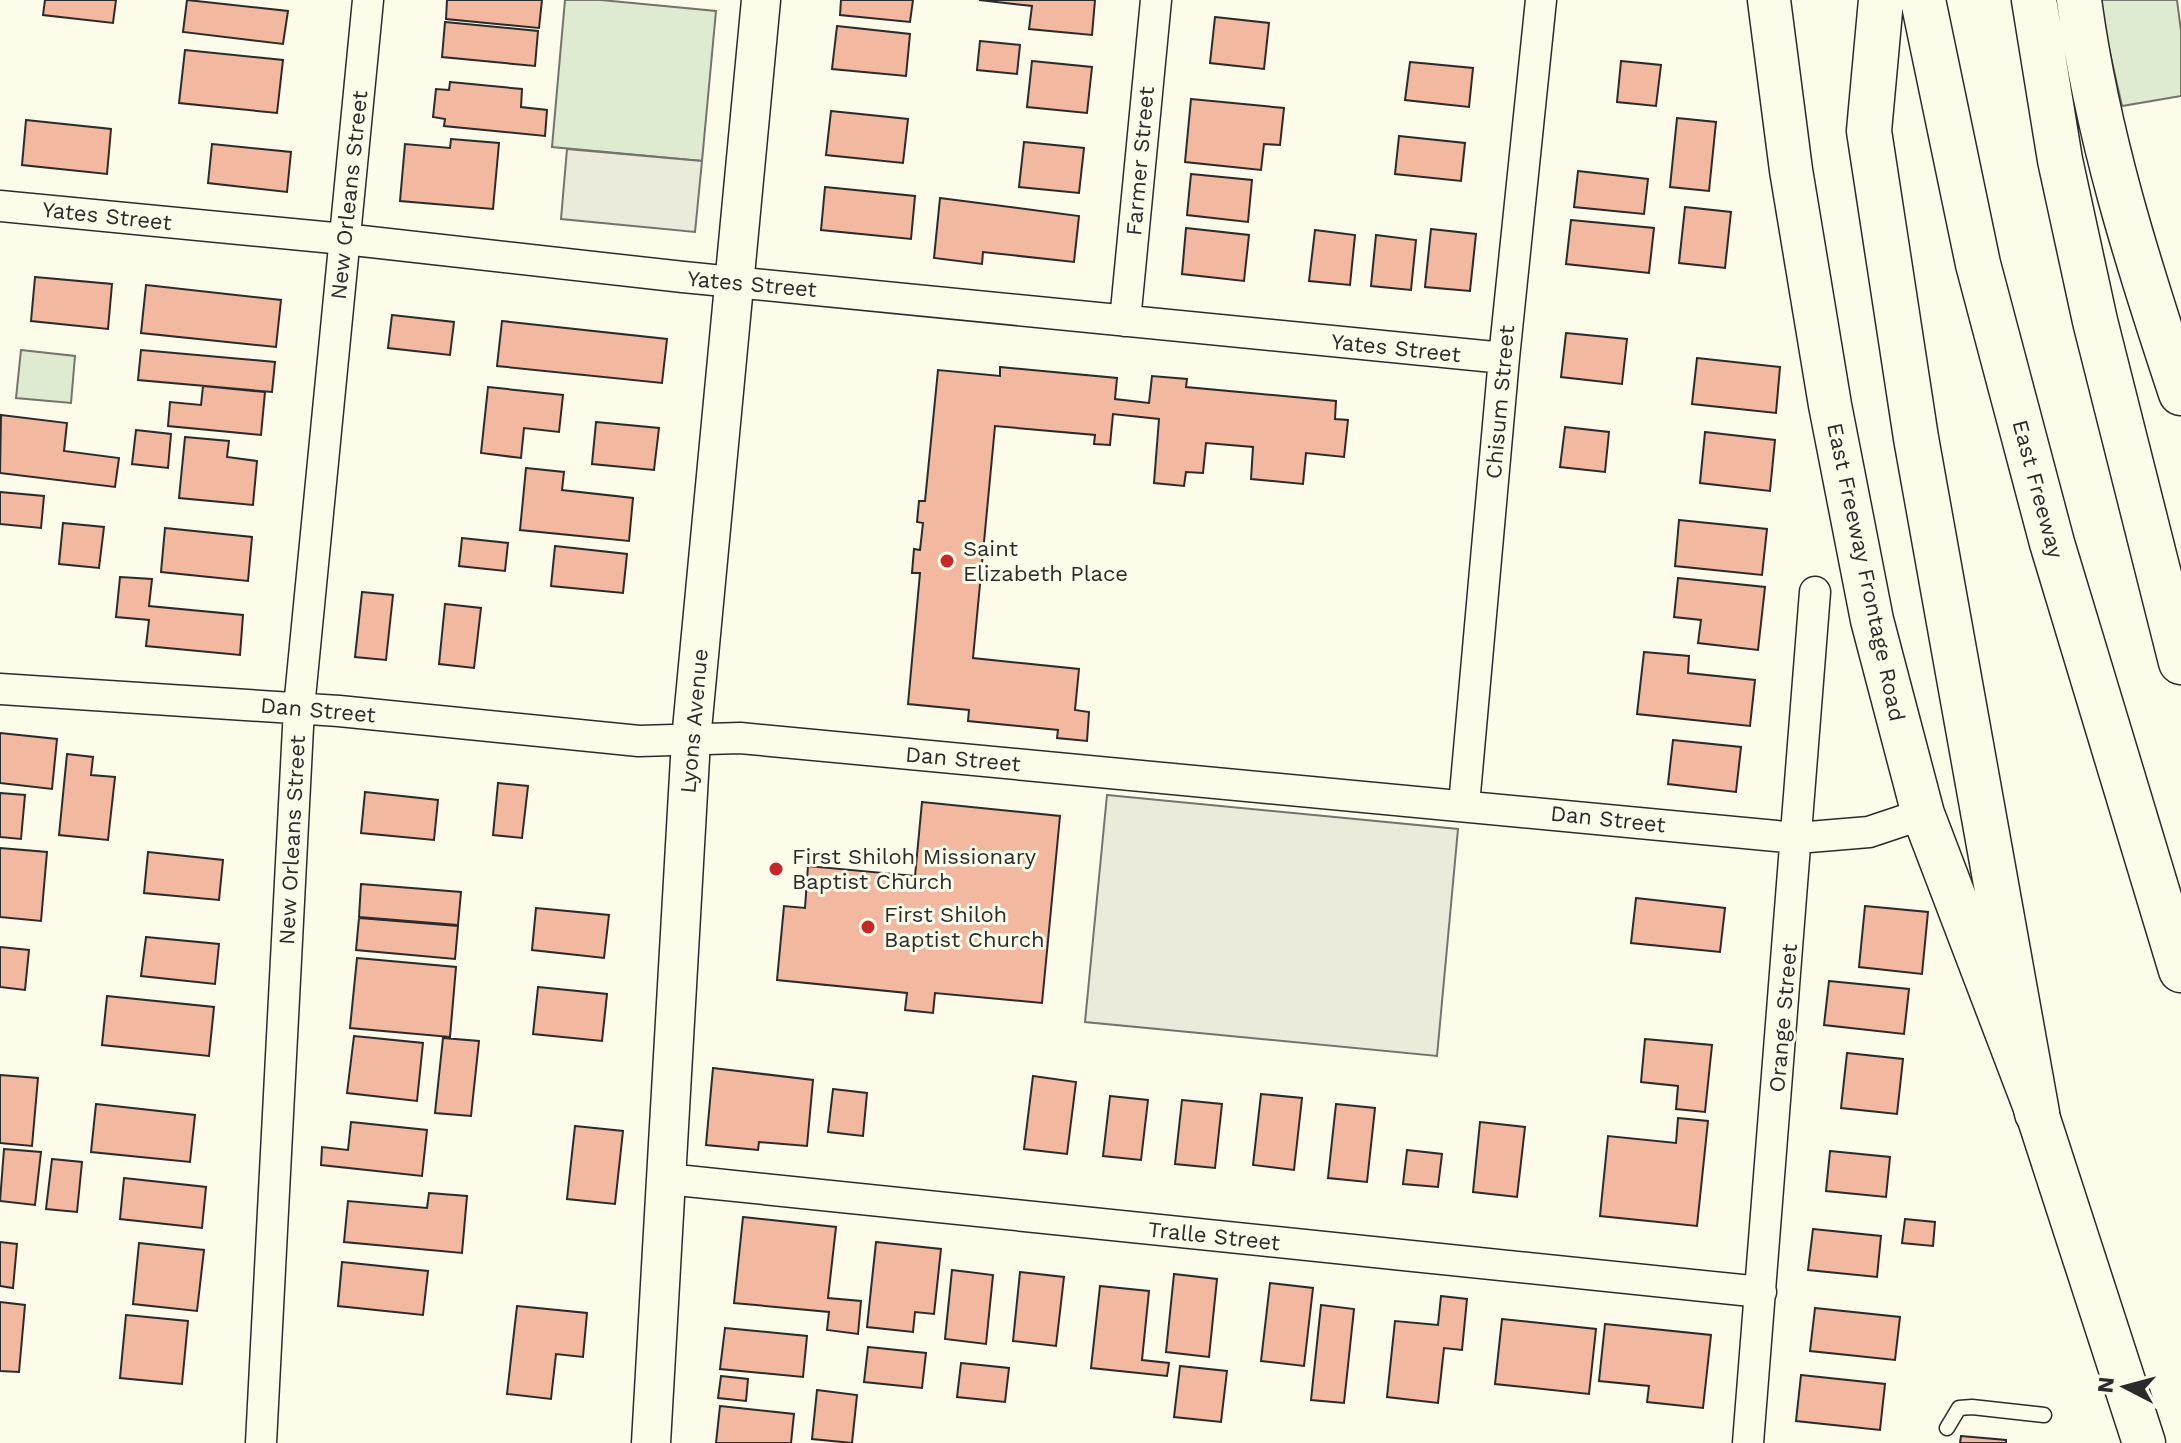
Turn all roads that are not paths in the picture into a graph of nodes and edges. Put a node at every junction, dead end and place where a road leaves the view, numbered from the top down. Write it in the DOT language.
graph roads {
  1 [pos="368,0"];
  2 [pos="761,0"];
  3 [pos="1156,0"];
  4 [pos="1541,0"];
  5 [pos="1769,0"];
  6 [pos="1881,0"];
  7 [pos="1923,0"];
  8 [pos="2034,0"];
  9 [pos="2079,0"];
  10 [pos="0,206"];
  11 [pos="344,239"];
  12 [pos="735,282"];
  13 [pos="1125,321"];
  14 [pos="1504,358"];
  15 [pos="2181,393"];
  16 [pos="1815,592"];
  17 [pos="2181,662"];
  18 [pos="0,689"];
  19 [pos="299,708"];
  20 [pos="691,740"];
  21 [pos="1464,805"];
  22 [pos="1923,814"];
  23 [pos="1797,838"];
  24 [pos="2181,970"];
  25 [pos="2037,1113"];
  26 [pos="667,1179"];
  27 [pos="1761,1292"];
  28 [pos="2044,1415"];
  29 [pos="1947,1428"];
  30 [pos="261,1443"];
  31 [pos="651,1443"];
  32 [pos="1748,1443"];
  33 [pos="2144,1443"];
  1 -- 11 [label="street, New Orleans Street"];
  2 -- 12 [label="street, Lyons Avenue"];
  3 -- 13 [label="street, Farmer Street"];
  4 -- 14 [label="street, Chisum Street"];
  5 -- 22 [label="main road, East Freeway Frontage Road"];
  6 -- 25 [label="highway"];
  7 -- 24 [label="highway, East Freeway"];
  8 -- 17 [label="highway"];
  9 -- 15 [label="highway"];
  10 -- 11 [label="street, Yates Street"];
  11 -- 12 [label="street, Yates Street"];
  11 -- 19 [label="street, New Orleans Street"];
  12 -- 13 [label="street, Yates Street"];
  12 -- 20 [label="street, Lyons Avenue"];
  13 -- 14 [label="street, Yates Street"];
  14 -- 21 [label="street, Chisum Street"];
  16 -- 23 [label="street, Orange Street"];
  18 -- 19 [label="street, Dan Street"];
  19 -- 20 [label="street, Dan Street"];
  19 -- 30 [label="street, New Orleans Street"];
  20 -- 21 [label="street, Dan Street"];
  20 -- 26 [label="street, Lyons Avenue"];
  21 -- 23 [label="street, Dan Street"];
  22 -- 23 [label="street, Dan Street"];
  22 -- 25 [label="main road, East Freeway Frontage Road"];
  23 -- 27 [label="street, Orange Street"];
  25 -- 33 [label="main road, East Freeway Frontage Road"];
  26 -- 27 [label="street, Tralle Street"];
  26 -- 31 [label="street, Lyons Avenue"];
  27 -- 32 [label="street, Orange Street"];
  28 -- 29 [label="lane"];
}
